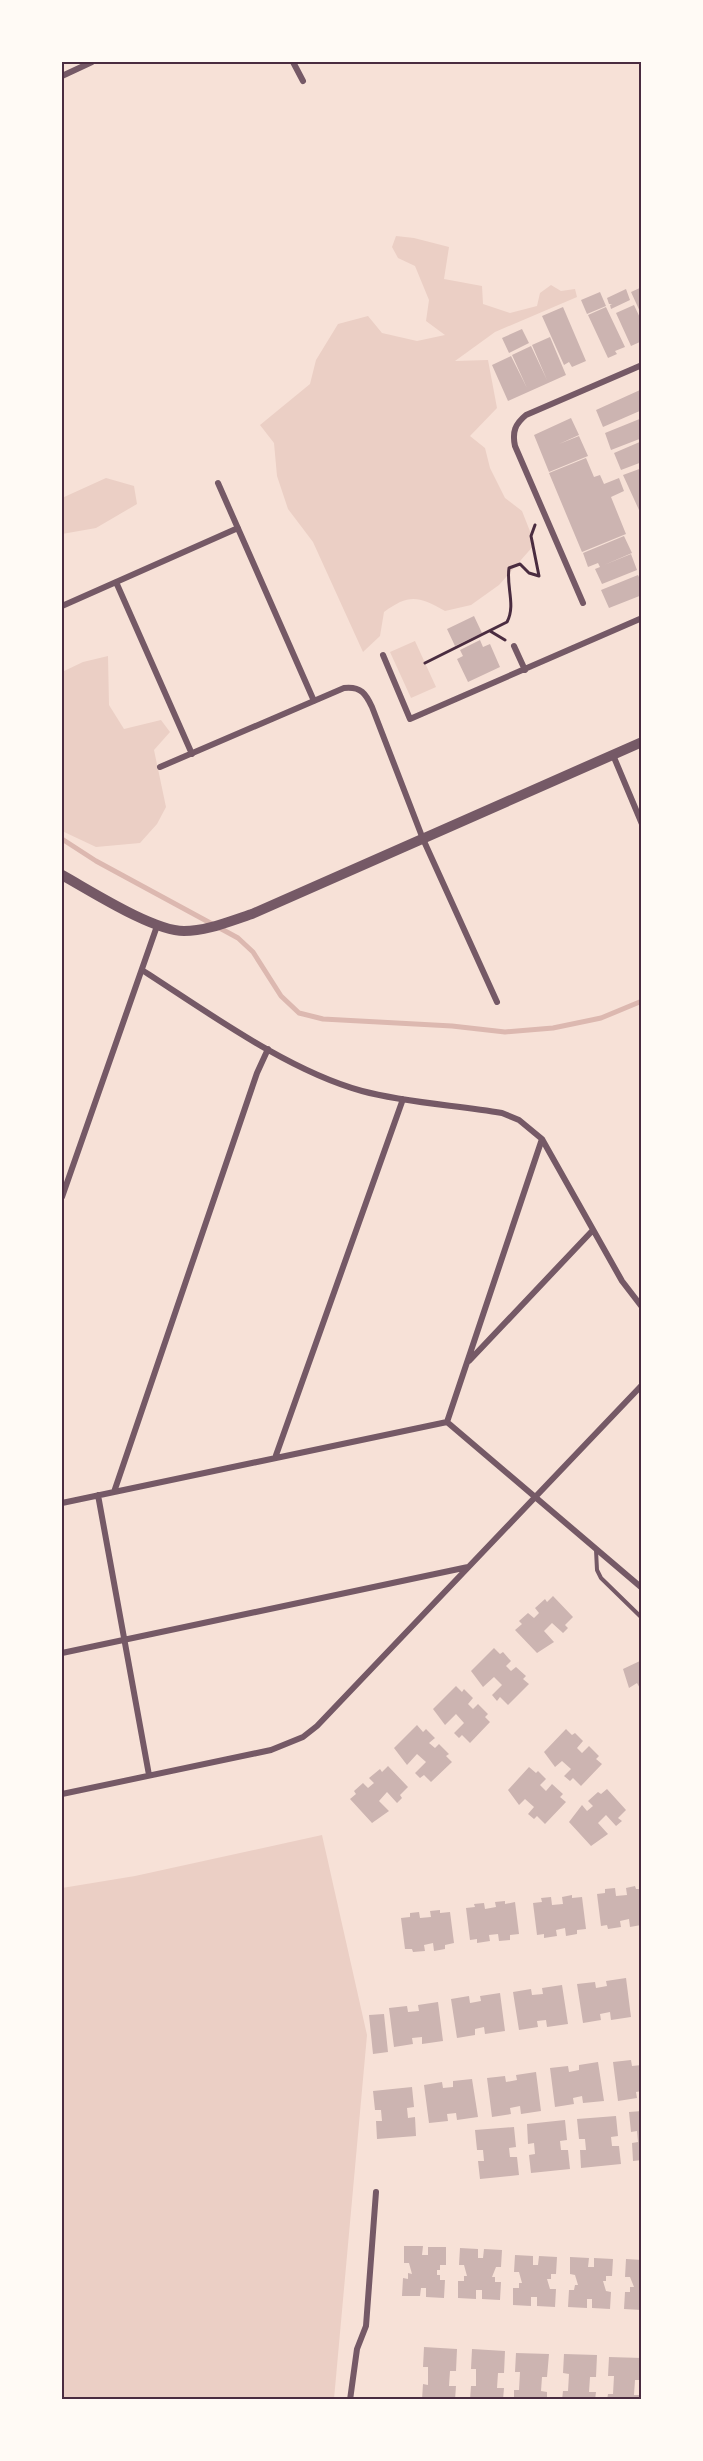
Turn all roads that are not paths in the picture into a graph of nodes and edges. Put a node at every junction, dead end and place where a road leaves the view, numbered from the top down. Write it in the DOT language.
graph roads {
  1 [pos="92,62"];
  2 [pos="293,62"];
  3 [pos="62,76"];
  4 [pos="303,81"];
  5 [pos="642,365"];
  6 [pos="218,483"];
  7 [pos="238,528"];
  8 [pos="116,582"];
  9 [pos="583,603"];
  10 [pos="62,606"];
  11 [pos="642,618"];
  12 [pos="514,646"];
  13 [pos="382,655"];
  14 [pos="525,670"];
  15 [pos="314,701"];
  16 [pos="642,742"];
  17 [pos="192,754"];
  18 [pos="613,755"];
  19 [pos="160,767"];
  20 [pos="642,824"];
  21 [pos="423,839"];
  22 [pos="62,875"];
  23 [pos="158,926"];
  24 [pos="142,970"];
  25 [pos="497,1002"];
  26 [pos="268,1049"];
  27 [pos="403,1100"];
  28 [pos="542,1139"];
  29 [pos="62,1197"];
  30 [pos="593,1230"];
  31 [pos="642,1307"];
  32 [pos="466,1364"];
  33 [pos="642,1386"];
  34 [pos="447,1422"];
  35 [pos="275,1458"];
  36 [pos="114,1492"];
  37 [pos="98,1496"];
  38 [pos="535,1498"];
  39 [pos="62,1503"];
  40 [pos="596,1549"];
  41 [pos="468,1567"];
  42 [pos="642,1588"];
  43 [pos="642,1618"];
  44 [pos="125,1640"];
  45 [pos="62,1653"];
  46 [pos="149,1776"];
  47 [pos="62,1794"];
  48 [pos="376,2193"];
  49 [pos="351,2400"];
  1 -- 3 [label="street"];
  2 -- 4 [label="street"];
  5 -- 9 [label="street"];
  6 -- 7 [label="street"];
  7 -- 8 [label="street"];
  7 -- 15 [label="street"];
  8 -- 10 [label="street"];
  8 -- 17 [label="street"];
  11 -- 14 [label="street"];
  12 -- 14 [label="street"];
  13 -- 14 [label="street"];
  15 -- 17 [label="street"];
  15 -- 21 [label="street"];
  16 -- 18 [label="street"];
  17 -- 19 [label="street"];
  18 -- 20 [label="street"];
  18 -- 21 [label="street"];
  21 -- 23 [label="street"];
  21 -- 25 [label="street"];
  22 -- 23 [label="street"];
  23 -- 24 [label="street"];
  24 -- 26 [label="street"];
  24 -- 29 [label="street"];
  26 -- 27 [label="street"];
  26 -- 36 [label="street"];
  27 -- 28 [label="street"];
  27 -- 35 [label="street"];
  28 -- 30 [label="street"];
  28 -- 32 [label="street"];
  30 -- 31 [label="street"];
  30 -- 32 [label="street"];
  32 -- 34 [label="street"];
  33 -- 38 [label="street"];
  34 -- 35 [label="street"];
  34 -- 38 [label="street"];
  35 -- 36 [label="street"];
  36 -- 37 [label="street"];
  37 -- 39 [label="street"];
  37 -- 44 [label="street"];
  38 -- 40 [label="street"];
  38 -- 41 [label="street"];
  40 -- 42 [label="street"];
  40 -- 43 [label="lane"];
  41 -- 44 [label="street"];
  41 -- 46 [label="street"];
  44 -- 45 [label="street"];
  44 -- 46 [label="street"];
  46 -- 47 [label="street"];
  48 -- 49 [label="street"];
}
